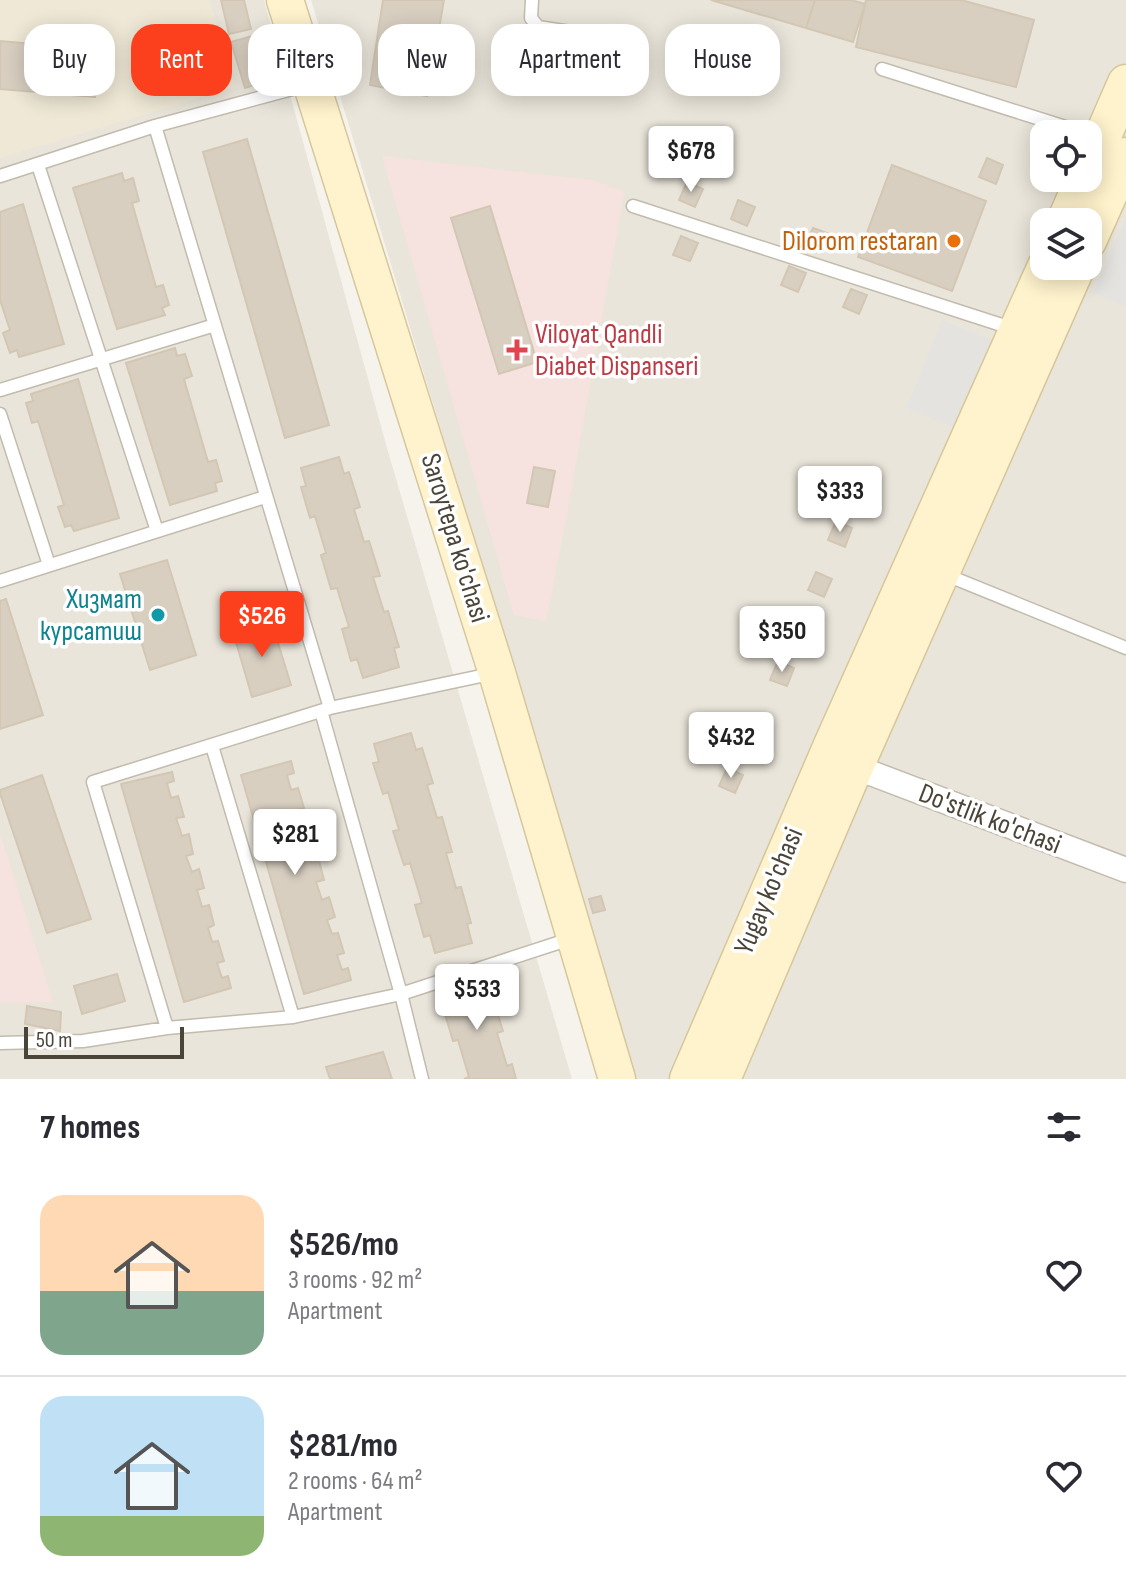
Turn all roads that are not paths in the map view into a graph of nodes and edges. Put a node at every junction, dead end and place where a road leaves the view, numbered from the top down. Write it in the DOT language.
graph roads {
  1 [pos="285,0"];
  2 [pos="532,0"];
  3 [pos="293,24"];
  4 [pos="536,24"];
  5 [pos="882,69"];
  6 [pos="1126,83"];
  7 [pos="265,96"];
  8 [pos="317,96"];
  9 [pos="155,126"];
  10 [pos="1105,155"];
  11 [pos="38,165"];
  12 [pos="0,176"];
  13 [pos="633,206"];
  14 [pos="1095,208"];
  15 [pos="1040,280"];
  16 [pos="1071,280"];
  17 [pos="215,325"];
  18 [pos="1018,330"];
  19 [pos="102,359"];
  20 [pos="0,390"];
  21 [pos="0,414"];
  22 [pos="265,497"];
  23 [pos="157,531"];
  24 [pos="49,565"];
  25 [pos="941,573"];
  26 [pos="0,581"];
  27 [pos="1126,648"];
  28 [pos="497,673"];
  29 [pos="326,710"];
  30 [pos="212,746"];
  31 [pos="855,767"];
  32 [pos="1126,870"];
  33 [pos="576,937"];
  34 [pos="401,994"];
  35 [pos="293,1017"];
  36 [pos="167,1028"];
  37 [pos="0,1043"];
  38 [pos="422,1079"];
  39 [pos="617,1079"];
  40 [pos="688,1079"];
  41 [pos="722,1079"];
  1 -- 3 [label="main road, Saroytepa ko'chasi"];
  2 -- 4 [label="lane"];
  5 -- 10 [label="lane"];
  6 -- 10 [label="main road"];
  7 -- 9 [label="lane"];
  8 -- 28 [label="main road, Saroytepa ko'chasi"];
  9 -- 11 [label="lane"];
  9 -- 17 [label="lane"];
  10 -- 14 [label="main road"];
  11 -- 12 [label="lane"];
  11 -- 19 [label="lane"];
  13 -- 18 [label="lane"];
  15 -- 18 [label="main road, Yugay ko'chasi"];
  16 -- 25 [label="main road, Yugay ko'chasi"];
  17 -- 19 [label="lane"];
  17 -- 22 [label="lane"];
  18 -- 40 [label="main road, Yugay ko'chasi"];
  19 -- 20 [label="lane"];
  19 -- 23 [label="lane"];
  21 -- 24 [label="lane"];
  22 -- 23 [label="lane"];
  22 -- 29 [label="lane"];
  23 -- 24 [label="lane"];
  24 -- 26 [label="lane"];
  25 -- 27 [label="lane"];
  25 -- 31 [label="main road, Yugay ko'chasi"];
  28 -- 29 [label="lane"];
  28 -- 33 [label="main road, Saroytepa ko'chasi"];
  29 -- 30 [label="lane"];
  29 -- 34 [label="lane"];
  30 -- 35 [label="lane"];
  30 -- 36 [label="lane"];
  31 -- 32 [label="street, Do'stlik ko'chasi"];
  31 -- 41 [label="main road, Yugay ko'chasi"];
  33 -- 34 [label="lane"];
  33 -- 39 [label="main road, Saroytepa ko'chasi"];
  34 -- 35 [label="lane"];
  34 -- 38 [label="lane"];
  35 -- 36 [label="lane"];
  36 -- 37 [label="lane"];
}
